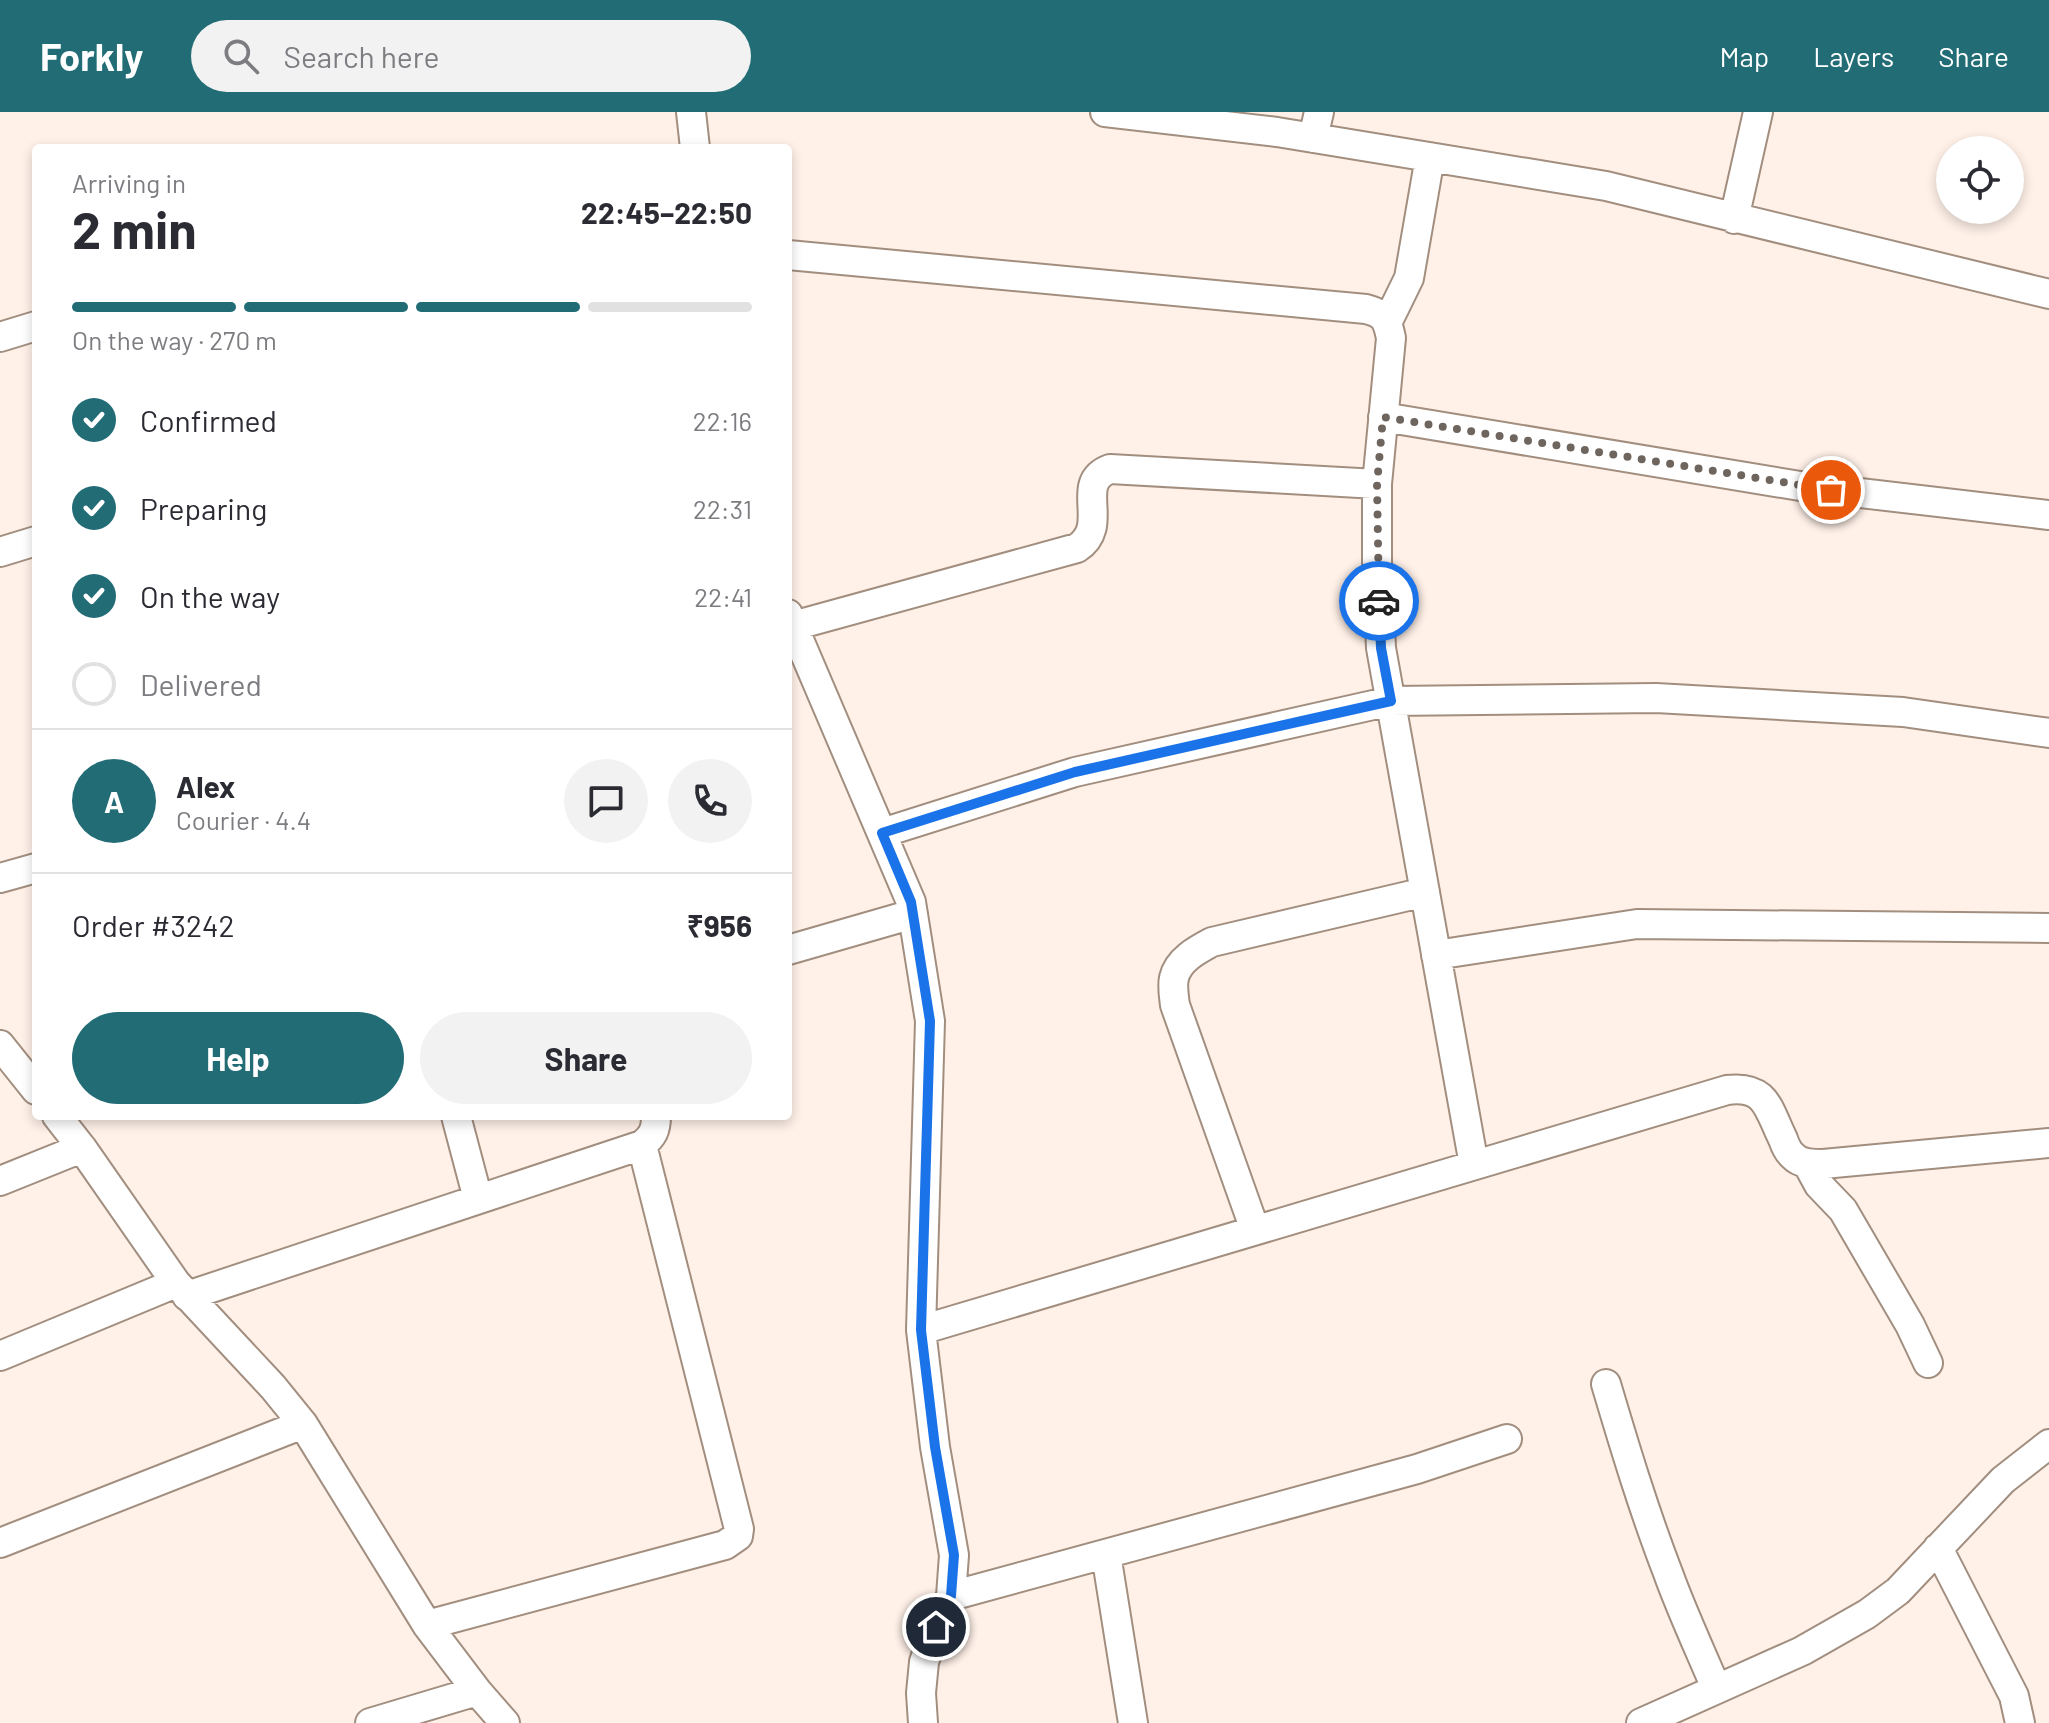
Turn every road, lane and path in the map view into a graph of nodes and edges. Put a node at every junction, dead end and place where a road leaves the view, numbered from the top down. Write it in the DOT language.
graph roads {
  1 [pos="691,112"];
  2 [pos="1105,112"];
  3 [pos="1758,112"];
  4 [pos="1316,125"];
  5 [pos="695,144"];
  6 [pos="1430,157"];
  7 [pos="1734,219"];
  8 [pos="792,255"];
  9 [pos="2049,294"];
  10 [pos="1388,321"];
  11 [pos="32,327"];
  12 [pos="0,337"];
  13 [pos="1383,417"];
  14 [pos="1377,484"];
  15 [pos="2049,515"];
  16 [pos="32,542"];
  17 [pos="0,552"];
  18 [pos="792,634"];
  19 [pos="1391,701"];
  20 [pos="2049,733"];
  21 [pos="882,833"];
  22 [pos="32,869"];
  23 [pos="0,878"];
  24 [pos="1425,892"];
  25 [pos="913,914"];
  26 [pos="2049,928"];
  27 [pos="792,949"];
  28 [pos="1436,955"];
  29 [pos="0,1045"];
  30 [pos="32,1085"];
  31 [pos="60,1120"];
  32 [pos="457,1120"];
  33 [pos="656,1120"];
  34 [pos="2049,1143"];
  35 [pos="642,1145"];
  36 [pos="82,1148"];
  37 [pos="1807,1163"];
  38 [pos="1474,1165"];
  39 [pos="0,1181"];
  40 [pos="478,1199"];
  41 [pos="1255,1230"];
  42 [pos="182,1290"];
  43 [pos="921,1330"];
  44 [pos="0,1356"];
  45 [pos="1928,1363"];
  46 [pos="1606,1384"];
  47 [pos="303,1424"];
  48 [pos="1507,1439"];
  49 [pos="2049,1444"];
  50 [pos="0,1543"];
  51 [pos="1938,1548"];
  52 [pos="1106,1554"];
  53 [pos="951,1596"];
  54 [pos="427,1625"];
  55 [pos="1716,1688"];
  56 [pos="477,1691"];
  57 [pos="370,1723"];
  58 [pos="505,1723"];
  59 [pos="923,1723"];
  60 [pos="1133,1723"];
  61 [pos="1641,1723"];
  62 [pos="2020,1723"];
  1 -- 5 [label="street"];
  2 -- 4 [label="street"];
  3 -- 7 [label="street"];
  4 -- 6 [label="street"];
  6 -- 7 [label="street"];
  6 -- 10 [label="street"];
  7 -- 9 [label="street"];
  8 -- 10 [label="street"];
  10 -- 13 [label="street"];
  11 -- 12 [label="street"];
  13 -- 14 [label="street"];
  13 -- 15 [label="street"];
  14 -- 18 [label="street"];
  14 -- 19 [label="street"];
  16 -- 17 [label="street"];
  18 -- 21 [label="street"];
  19 -- 20 [label="street"];
  19 -- 21 [label="street"];
  19 -- 24 [label="street"];
  21 -- 25 [label="street"];
  22 -- 23 [label="street"];
  24 -- 28 [label="street"];
  24 -- 41 [label="street"];
  25 -- 27 [label="street"];
  25 -- 43 [label="street"];
  26 -- 28 [label="street"];
  28 -- 38 [label="street"];
  29 -- 30 [label="street"];
  31 -- 36 [label="street"];
  32 -- 40 [label="street"];
  33 -- 35 [label="street"];
  34 -- 37 [label="street"];
  35 -- 40 [label="street"];
  35 -- 54 [label="street"];
  36 -- 39 [label="street"];
  36 -- 42 [label="street"];
  37 -- 38 [label="street"];
  37 -- 45 [label="street"];
  38 -- 41 [label="street"];
  40 -- 42 [label="street"];
  41 -- 43 [label="street"];
  42 -- 44 [label="street"];
  42 -- 47 [label="street"];
  43 -- 53 [label="street"];
  46 -- 55 [label="street"];
  47 -- 50 [label="street"];
  47 -- 54 [label="street"];
  48 -- 52 [label="street"];
  49 -- 51 [label="street"];
  51 -- 55 [label="street"];
  51 -- 62 [label="street"];
  52 -- 53 [label="street"];
  52 -- 60 [label="street"];
  53 -- 59 [label="street"];
  54 -- 56 [label="street"];
  55 -- 61 [label="street"];
  56 -- 57 [label="street"];
  56 -- 58 [label="street"];
}
